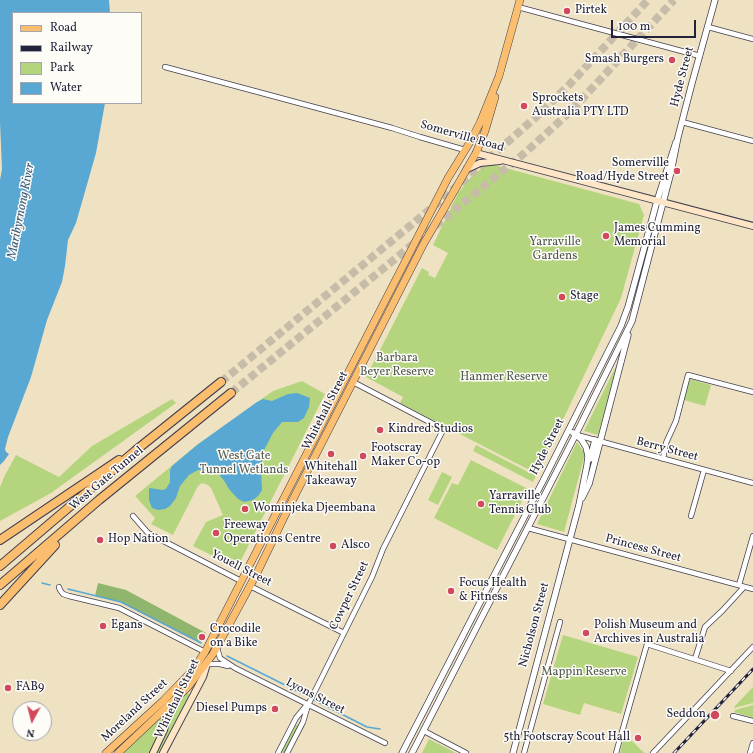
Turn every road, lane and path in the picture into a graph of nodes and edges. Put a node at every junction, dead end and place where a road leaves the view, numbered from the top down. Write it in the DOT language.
graph roads {
  1 [pos="716,0"];
  2 [pos="519,4"];
  3 [pos="708,27"];
  4 [pos="753,39"];
  5 [pos="700,56"];
  6 [pos="164,67"];
  7 [pos="499,76"];
  8 [pos="682,122"];
  9 [pos="753,141"];
  10 [pos="465,150"];
  11 [pos="476,153"];
  12 [pos="512,162"];
  13 [pos="467,169"];
  14 [pos="660,202"];
  15 [pos="753,226"];
  16 [pos="632,321"];
  17 [pos="346,379"];
  18 [pos="221,382"];
  19 [pos="353,382"];
  20 [pos="753,392"];
  21 [pos="231,393"];
  22 [pos="568,430"];
  23 [pos="576,434"];
  24 [pos="598,441"];
  25 [pos="135,451"];
  26 [pos="663,459"];
  27 [pos="704,470"];
  28 [pos="585,475"];
  29 [pos="293,482"];
  30 [pos="753,483"];
  31 [pos="300,486"];
  32 [pos="580,503"];
  33 [pos="133,516"];
  34 [pos="691,516"];
  35 [pos="519,527"];
  36 [pos="528,528"];
  37 [pos="753,536"];
  38 [pos="0,540"];
  39 [pos="570,540"];
  40 [pos="47,548"];
  41 [pos="0,566"];
  42 [pos="241,581"];
  43 [pos="0,585"];
  44 [pos="250,586"];
  45 [pos="741,586"];
  46 [pos="59,587"];
  47 [pos="753,589"];
  48 [pos="0,605"];
  49 [pos="560,622"];
  50 [pos="344,633"];
  51 [pos="753,647"];
  52 [pos="217,648"];
  53 [pos="205,652"];
  54 [pos="695,658"];
  55 [pos="207,664"];
  56 [pos="235,668"];
  57 [pos="731,670"];
  58 [pos="180,684"];
  59 [pos="170,704"];
  60 [pos="308,705"];
  61 [pos="733,716"];
  62 [pos="753,721"];
  63 [pos="424,731"];
  64 [pos="385,743"];
  65 [pos="753,743"];
  66 [pos="106,753"];
  67 [pos="118,753"];
  68 [pos="153,753"];
  69 [pos="163,753"];
  70 [pos="278,753"];
  71 [pos="287,753"];
  72 [pos="402,753"];
  73 [pos="412,753"];
  74 [pos="466,753"];
  75 [pos="513,753"];
  76 [pos="524,753"];
  77 [pos="616,753"];
  78 [pos="653,753"];
  79 [pos="750,753"];
  1 -- 3 [label="street, Hyde Street"];
  2 -- 5 [label="street"];
  2 -- 7 [label="main road, Whitehall Street"];
  3 -- 4 [label="street"];
  3 -- 5 [label="street, Hyde Street"];
  5 -- 8 [label="street, Hyde Street"];
  6 -- 10 [label="street, Somerville Road"];
  7 -- 10 [label="main road, Whitehall Street"];
  7 -- 11 [label="main road, Whitehall Street"];
  8 -- 9 [label="street"];
  8 -- 14 [label="street, Hyde Street"];
  10 -- 11 [label="main road, Somerville Road"];
  10 -- 17 [label="main road, Whitehall Street"];
  11 -- 12 [label="main road, Somerville Road"];
  11 -- 13 [label="main road, Whitehall Street"];
  12 -- 13 [label="main road"];
  12 -- 14 [label="main road, Somerville Road"];
  13 -- 19 [label="main road, Whitehall Street"];
  14 -- 15 [label="main road, Somerville Road"];
  14 -- 16 [label="street, Hyde Street"];
  14 -- 22 [label="street, Hyde Street"];
  16 -- 23 [label="street, Hyde Street"];
  16 -- 24 [label="street, Nicholson Street"];
  17 -- 19 [label="main road"];
  17 -- 29 [label="main road, Whitehall Street"];
  18 -- 25 [label="highway, West Gate Tunnel"];
  19 -- 31 [label="main road, Whitehall Street"];
  19 -- 50 [label="street, Cowper Street"];
  20 -- 26 [label="street"];
  21 -- 40 [label="highway, West Gate Tunnel"];
  22 -- 23 [label="street"];
  22 -- 35 [label="street, Hyde Street"];
  23 -- 24 [label="street, Berry Street"];
  23 -- 28 [label="street, Nicholson Street"];
  23 -- 36 [label="street, Hyde Street"];
  24 -- 26 [label="street, Berry Street"];
  24 -- 28 [label="street"];
  24 -- 32 [label="street, Nicholson Street"];
  25 -- 38 [label="highway"];
  25 -- 41 [label="highway, West Gate Tunnel"];
  26 -- 27 [label="street, Berry Street"];
  27 -- 30 [label="street, Berry Street"];
  27 -- 34 [label="street"];
  28 -- 32 [label="street, Nicholson Street"];
  29 -- 31 [label="main road"];
  29 -- 42 [label="main road, Whitehall Street"];
  31 -- 44 [label="main road, Whitehall Street"];
  32 -- 39 [label="street, Nicholson Street"];
  33 -- 42 [label="street, Youell Street"];
  35 -- 36 [label="street"];
  35 -- 72 [label="street, Hyde Street"];
  36 -- 39 [label="street, Princess Street"];
  36 -- 63 [label="street, Hyde Street"];
  37 -- 45 [label="street"];
  39 -- 45 [label="street, Princess Street"];
  39 -- 75 [label="street, Nicholson Street"];
  40 -- 43 [label="highway, West Gate Tunnel"];
  40 -- 48 [label="highway"];
  42 -- 44 [label="main road, Youell Street"];
  42 -- 53 [label="main road, Whitehall Street"];
  44 -- 50 [label="street, Youell Street"];
  44 -- 52 [label="main road, Whitehall Street"];
  45 -- 47 [label="street, Princess Street"];
  45 -- 54 [label="street"];
  46 -- 53 [label="street"];
  49 -- 76 [label="street"];
  50 -- 60 [label="street, Cowper Street"];
  51 -- 57 [label="street"];
  52 -- 55 [label="main road, Whitehall Street"];
  52 -- 56 [label="street, Lyons Street"];
  53 -- 58 [label="main road, Whitehall Street"];
  54 -- 57 [label="street"];
  54 -- 77 [label="street"];
  55 -- 56 [label="street, Lyons Street"];
  55 -- 59 [label="main road, Moreland Street"];
  55 -- 69 [label="main road, Whitehall Street"];
  56 -- 60 [label="street, Lyons Street"];
  57 -- 78 [label="street"];
  58 -- 59 [label="main road"];
  58 -- 66 [label="main road, Moreland Street"];
  59 -- 67 [label="main road, Moreland Street"];
  59 -- 68 [label="main road, Whitehall Street"];
  60 -- 64 [label="street, Lyons Street"];
  60 -- 70 [label="street, Cowper Street"];
  60 -- 71 [label="street, Cowper Street"];
  61 -- 62 [label="street"];
  63 -- 73 [label="street, Hyde Street"];
  63 -- 74 [label="street"];
  65 -- 79 [label="street"];
}
